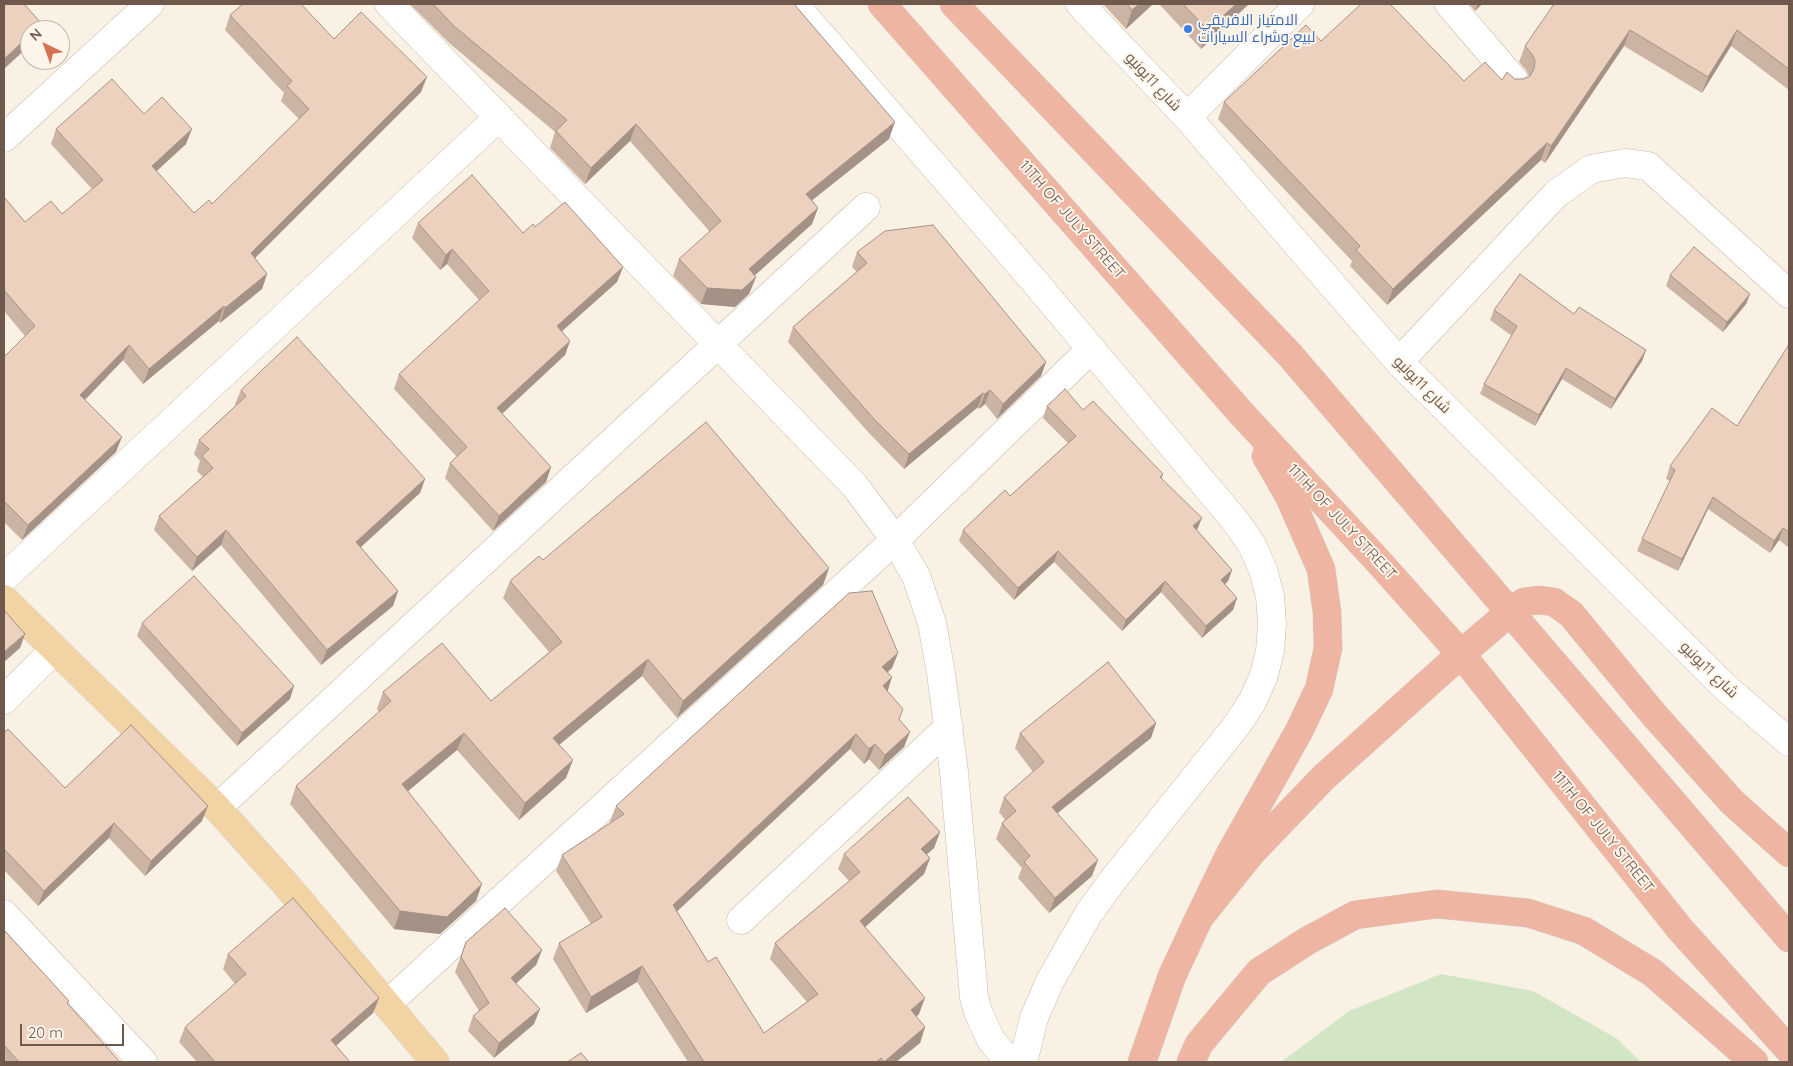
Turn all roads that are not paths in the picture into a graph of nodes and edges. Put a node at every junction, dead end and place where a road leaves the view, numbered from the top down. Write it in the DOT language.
graph roads {
  1 [pos="150,4"];
  2 [pos="389,4"];
  3 [pos="794,4"];
  4 [pos="882,4"];
  5 [pos="1080,4"];
  6 [pos="1300,4"];
  7 [pos="1449,4"];
  8 [pos="964,8"];
  9 [pos="1514,80"];
  10 [pos="499,117"];
  11 [pos="1187,118"];
  12 [pos="4,138"];
  13 [pos="866,208"];
  14 [pos="1789,294"];
  15 [pos="718,344"];
  16 [pos="1091,349"];
  17 [pos="1399,362"];
  18 [pos="1241,413"];
  19 [pos="895,540"];
  20 [pos="4,578"];
  21 [pos="4,599"];
  22 [pos="1510,612"];
  23 [pos="55,649"];
  24 [pos="1461,654"];
  25 [pos="4,700"];
  26 [pos="948,727"];
  27 [pos="1789,742"];
  28 [pos="217,808"];
  29 [pos="1789,853"];
  30 [pos="4,914"];
  31 [pos="1199,918"];
  32 [pos="741,920"];
  33 [pos="1789,938"];
  34 [pos="387,1004"];
  35 [pos="1789,1050"];
  36 [pos="143,1062"];
  37 [pos="435,1062"];
  38 [pos="1023,1062"];
  39 [pos="1142,1062"];
  40 [pos="1191,1062"];
  41 [pos="1754,1062"];
  1 -- 12 [label="street"];
  2 -- 10 [label="street"];
  3 -- 16 [label="street"];
  4 -- 18 [label="highway, 11TH OF JULY STREET"];
  5 -- 11 [label="street, شارع 11يونيو"];
  6 -- 11 [label="street"];
  7 -- 9 [label="street"];
  8 -- 22 [label="highway"];
  10 -- 15 [label="street"];
  10 -- 20 [label="street"];
  11 -- 17 [label="street, شارع 11يونيو"];
  13 -- 15 [label="street"];
  14 -- 17 [label="street"];
  15 -- 19 [label="street"];
  15 -- 28 [label="street"];
  16 -- 19 [label="street"];
  16 -- 38 [label="street"];
  17 -- 27 [label="street, شارع 11يونيو"];
  18 -- 24 [label="highway, 11TH OF JULY STREET"];
  18 -- 31 [label="highway"];
  19 -- 26 [label="street"];
  19 -- 34 [label="street"];
  21 -- 23 [label="main road"];
  22 -- 24 [label="highway"];
  22 -- 29 [label="highway"];
  22 -- 33 [label="highway"];
  23 -- 25 [label="street"];
  23 -- 28 [label="main road"];
  24 -- 31 [label="highway"];
  24 -- 35 [label="highway, 11TH OF JULY STREET"];
  26 -- 32 [label="street"];
  26 -- 38 [label="street"];
  28 -- 34 [label="main road"];
  30 -- 36 [label="street"];
  31 -- 39 [label="highway"];
  34 -- 37 [label="main road"];
  40 -- 41 [label="highway"];
}
